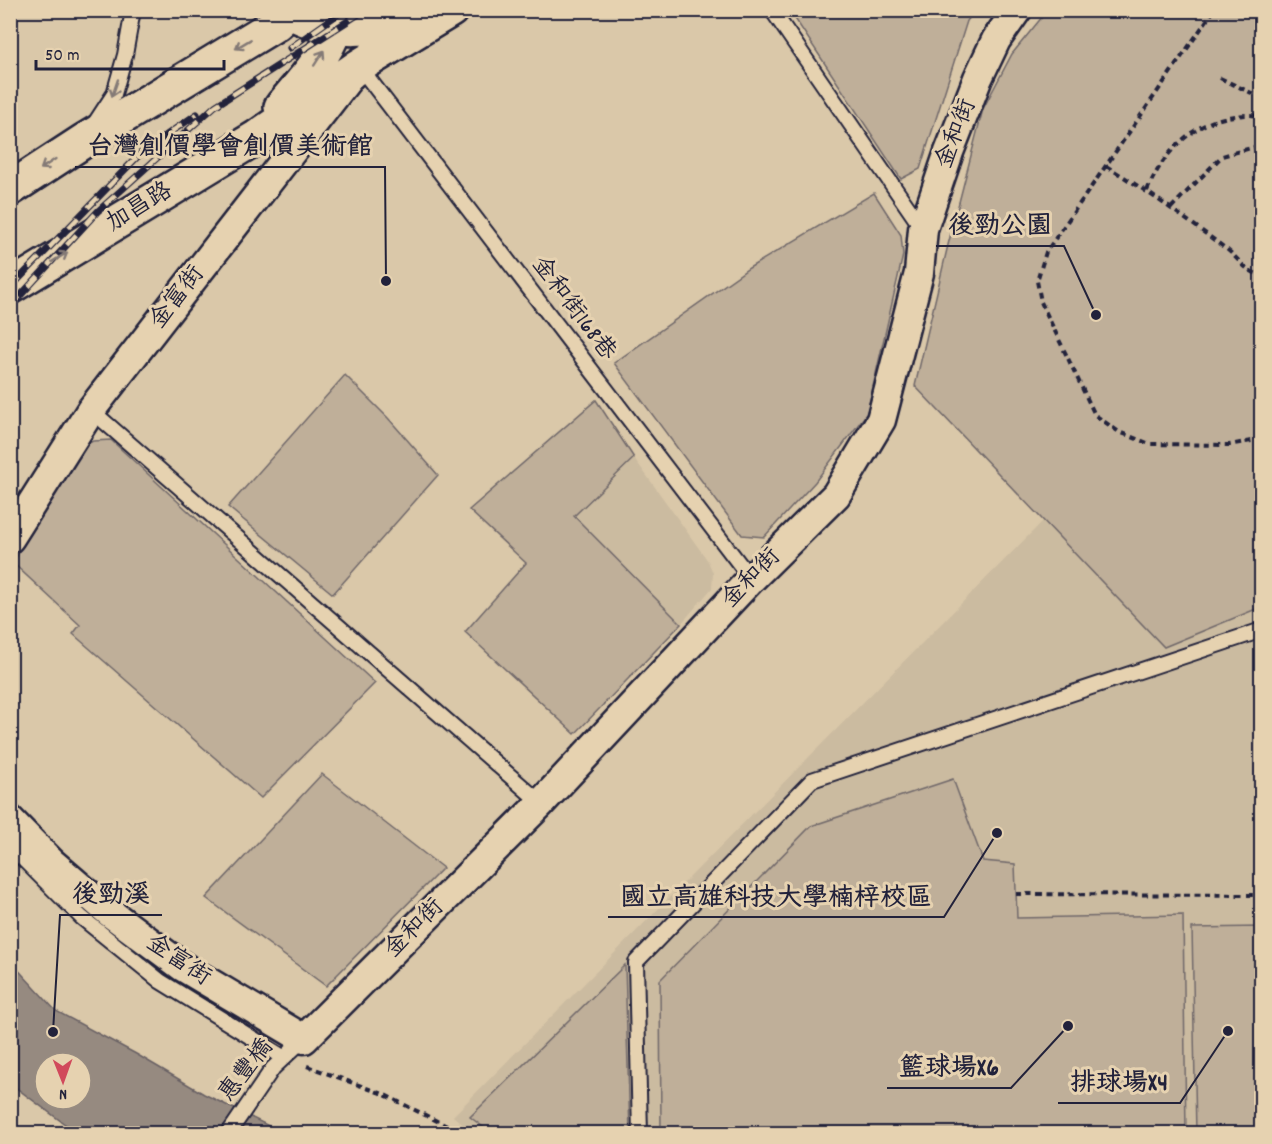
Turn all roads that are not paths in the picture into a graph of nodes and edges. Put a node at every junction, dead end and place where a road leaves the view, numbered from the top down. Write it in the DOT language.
graph roads {
  1 [pos="133,10"];
  2 [pos="436,10"];
  3 [pos="451,10"];
  4 [pos="772,10"];
  5 [pos="1017,10"];
  6 [pos="288,11"];
  7 [pos="336,19"];
  8 [pos="359,66"];
  9 [pos="257,137"];
  10 [pos="85,140"];
  11 [pos="10,189"];
  12 [pos="923,229"];
  13 [pos="10,287"];
  14 [pos="91,410"];
  15 [pos="10,538"];
  16 [pos="751,579"];
  17 [pos="1262,630"];
  18 [pos="541,803"];
  19 [pos="10,820"];
  20 [pos="10,846"];
  21 [pos="293,1048"];
  22 [pos="228,1134"];
  23 [pos="640,1134"];
  1 -- 10 [label="lane, one-way"];
  2 -- 7 [label="street"];
  3 -- 8 [label="street, 加昌路"];
  4 -- 12 [label="lane"];
  5 -- 12 [label="street, 金和街"];
  6 -- 7 [label="street"];
  6 -- 10 [label="street, one-way"];
  9 -- 7 [label="street, one-way"];
  8 -- 9 [label="street, 加昌路"];
  8 -- 14 [label="street, 金富街"];
  8 -- 16 [label="lane, 金和街168巷"];
  13 -- 9 [label="street, 加昌路, one-way"];
  10 -- 11 [label="street, one-way"];
  12 -- 16 [label="street, 金和街"];
  14 -- 15 [label="street, 金富街"];
  14 -- 18 [label="lane"];
  16 -- 18 [label="street, 金和街"];
  17 -- 23 [label="lane"];
  18 -- 21 [label="street, 金和街"];
  19 -- 21 [label="street, 金富街"];
  20 -- 21 [label="lane"];
  21 -- 22 [label="lane, 惠豐橋"];
}
